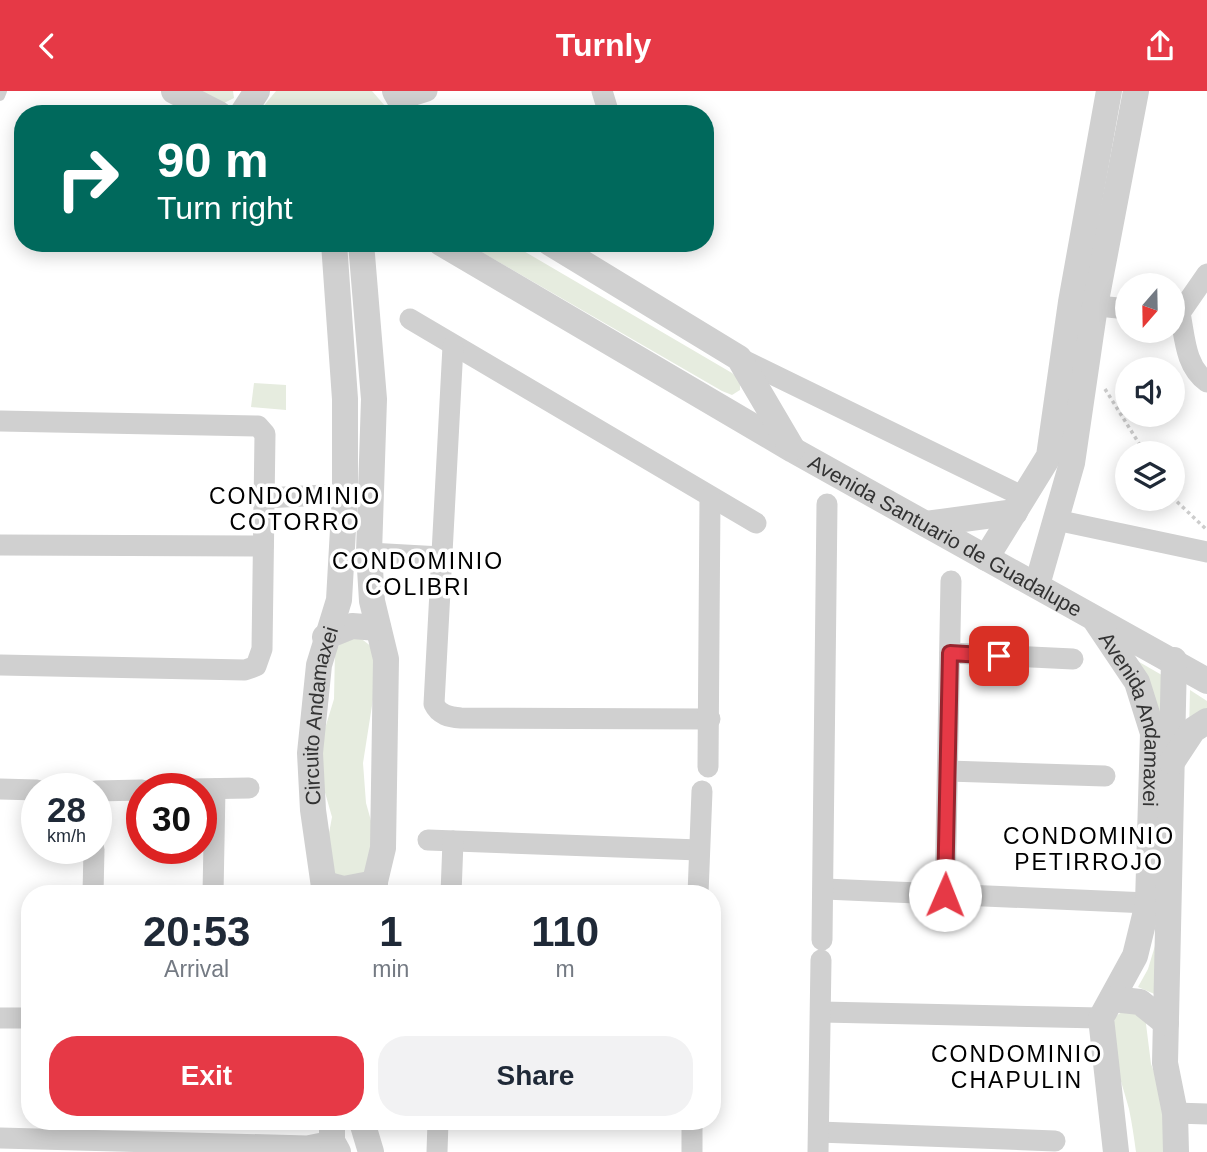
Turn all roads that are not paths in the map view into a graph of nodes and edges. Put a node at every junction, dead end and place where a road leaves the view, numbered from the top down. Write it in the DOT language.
graph roads {
  1 [pos="2,91"];
  2 [pos="174,91"];
  3 [pos="1109,91"];
  4 [pos="1136,91"];
  5 [pos="0,96"];
  6 [pos="201,105"];
  7 [pos="335,252"];
  8 [pos="362,252"];
  9 [pos="456,252"];
  10 [pos="565,252"];
  11 [pos="1207,274"];
  12 [pos="1185,302"];
  13 [pos="1083,304"];
  14 [pos="1115,308"];
  15 [pos="410,319"];
  16 [pos="1184,343"];
  17 [pos="453,346"];
  18 [pos="739,358"];
  19 [pos="1207,382"];
  20 [pos="756,388"];
  21 [pos="721,408"];
  22 [pos="0,421"];
  23 [pos="793,450"];
  24 [pos="332,495"];
  25 [pos="710,497"];
  26 [pos="264,498"];
  27 [pos="827,504"];
  28 [pos="1019,504"];
  29 [pos="1056,520"];
  30 [pos="756,523"];
  31 [pos="926,524"];
  32 [pos="0,544"];
  33 [pos="263,546"];
  34 [pos="1207,552"];
  35 [pos="369,553"];
  36 [pos="441,557"];
  37 [pos="986,558"];
  38 [pos="951,582"];
  39 [pos="1037,585"];
  40 [pos="1093,616"];
  41 [pos="378,628"];
  42 [pos="326,637"];
  43 [pos="950,653"];
  44 [pos="1073,659"];
  45 [pos="1174,660"];
  46 [pos="0,665"];
  47 [pos="1207,681"];
  48 [pos="710,719"];
  49 [pos="1207,722"];
  50 [pos="1172,762"];
  51 [pos="708,767"];
  52 [pos="948,771"];
  53 [pos="1105,776"];
  54 [pos="249,788"];
  55 [pos="0,789"];
  56 [pos="217,789"];
  57 [pos="21,790"];
  58 [pos="702,791"];
  59 [pos="428,840"];
  60 [pos="453,841"];
  61 [pos="699,850"];
  62 [pos="94,864"];
  63 [pos="214,864"];
  64 [pos="93,885"];
  65 [pos="213,885"];
  66 [pos="324,885"];
  67 [pos="375,885"];
  68 [pos="451,885"];
  69 [pos="698,885"];
  70 [pos="824,889"];
  71 [pos="945,895"];
  72 [pos="1148,903"];
  73 [pos="1107,1009"];
  74 [pos="822,1012"];
  75 [pos="0,1018"];
  76 [pos="21,1018"];
  77 [pos="1166,1023"];
  78 [pos="1175,1113"];
  79 [pos="1207,1114"];
  80 [pos="364,1130"];
  81 [pos="438,1130"];
  82 [pos="692,1130"];
  83 [pos="0,1138"];
  84 [pos="327,1140"];
  85 [pos="818,1142"];
  86 [pos="1055,1142"];
  87 [pos="199,1148"];
  88 [pos="371,1152"];
  89 [pos="437,1152"];
  90 [pos="692,1152"];
  91 [pos="1116,1152"];
  92 [pos="1175,1152"];
  1 -- 5 [label="lane"];
  2 -- 6 [label="street"];
  3 -- 13 [label="street"];
  4 -- 13 [label="street"];
  7 -- 24 [label="street, Circuito Andamaxei"];
  8 -- 35 [label="street, Circuito Andamaxei"];
  9 -- 21 [label="street, Avenida Santuario de Guadalupe"];
  10 -- 18 [label="street, Avenida Santuario de Guadalupe"];
  11 -- 12 [label="street"];
  13 -- 14 [label="street"];
  13 -- 28 [label="street"];
  13 -- 29 [label="street"];
  15 -- 17 [label="street"];
  16 -- 19 [label="street"];
  17 -- 25 [label="street"];
  17 -- 36 [label="street"];
  18 -- 20 [label="street, Avenida Santuario de Guadalupe"];
  18 -- 28 [label="street"];
  20 -- 21 [label="street"];
  20 -- 23 [label="street, Avenida Santuario de Guadalupe"];
  21 -- 23 [label="street, Avenida Santuario de Guadalupe"];
  22 -- 26 [label="street"];
  23 -- 31 [label="street, Avenida Santuario de Guadalupe"];
  24 -- 26 [label="street"];
  24 -- 42 [label="street, Circuito Andamaxei"];
  25 -- 30 [label="street"];
  25 -- 48 [label="street"];
  26 -- 33 [label="street"];
  27 -- 70 [label="street"];
  28 -- 31 [label="street"];
  28 -- 37 [label="street"];
  29 -- 34 [label="street"];
  29 -- 39 [label="street"];
  31 -- 37 [label="street, Avenida Santuario de Guadalupe"];
  32 -- 33 [label="street"];
  33 -- 46 [label="street"];
  35 -- 36 [label="street"];
  35 -- 41 [label="street, Circuito Andamaxei"];
  36 -- 48 [label="street"];
  37 -- 39 [label="street, Avenida Santuario de Guadalupe"];
  38 -- 43 [label="street"];
  39 -- 40 [label="street, Avenida Santuario de Guadalupe"];
  40 -- 45 [label="street, Avenida Santuario de Guadalupe"];
  40 -- 72 [label="street, Avenida Andamaxei"];
  41 -- 42 [label="street"];
  41 -- 67 [label="street, Circuito Andamaxei"];
  42 -- 66 [label="street, Circuito Andamaxei"];
  43 -- 44 [label="street"];
  43 -- 52 [label="street"];
  45 -- 47 [label="street, Avenida Santuario de Guadalupe"];
  45 -- 50 [label="street, Avenida Andamaxei"];
  48 -- 51 [label="street"];
  49 -- 50 [label="street"];
  50 -- 77 [label="street, Avenida Andamaxei"];
  52 -- 53 [label="street"];
  52 -- 71 [label="street"];
  54 -- 56 [label="street"];
  55 -- 57 [label="street"];
  58 -- 61 [label="street"];
  59 -- 60 [label="street"];
  60 -- 61 [label="street"];
  60 -- 68 [label="street"];
  61 -- 69 [label="street"];
  62 -- 64 [label="street"];
  63 -- 65 [label="street"];
  70 -- 71 [label="street"];
  70 -- 74 [label="street"];
  71 -- 72 [label="street"];
  72 -- 73 [label="street, Avenida Andamaxei"];
  73 -- 74 [label="street"];
  73 -- 77 [label="street"];
  73 -- 91 [label="street"];
  74 -- 85 [label="street"];
  75 -- 76 [label="street"];
  77 -- 78 [label="street, Avenida Andamaxei"];
  78 -- 79 [label="street"];
  78 -- 92 [label="street, Avenida Andamaxei"];
  80 -- 88 [label="street"];
  81 -- 89 [label="street"];
  82 -- 90 [label="street"];
  83 -- 87 [label="street"];
  84 -- 87 [label="street"];
  85 -- 86 [label="street"];
}
